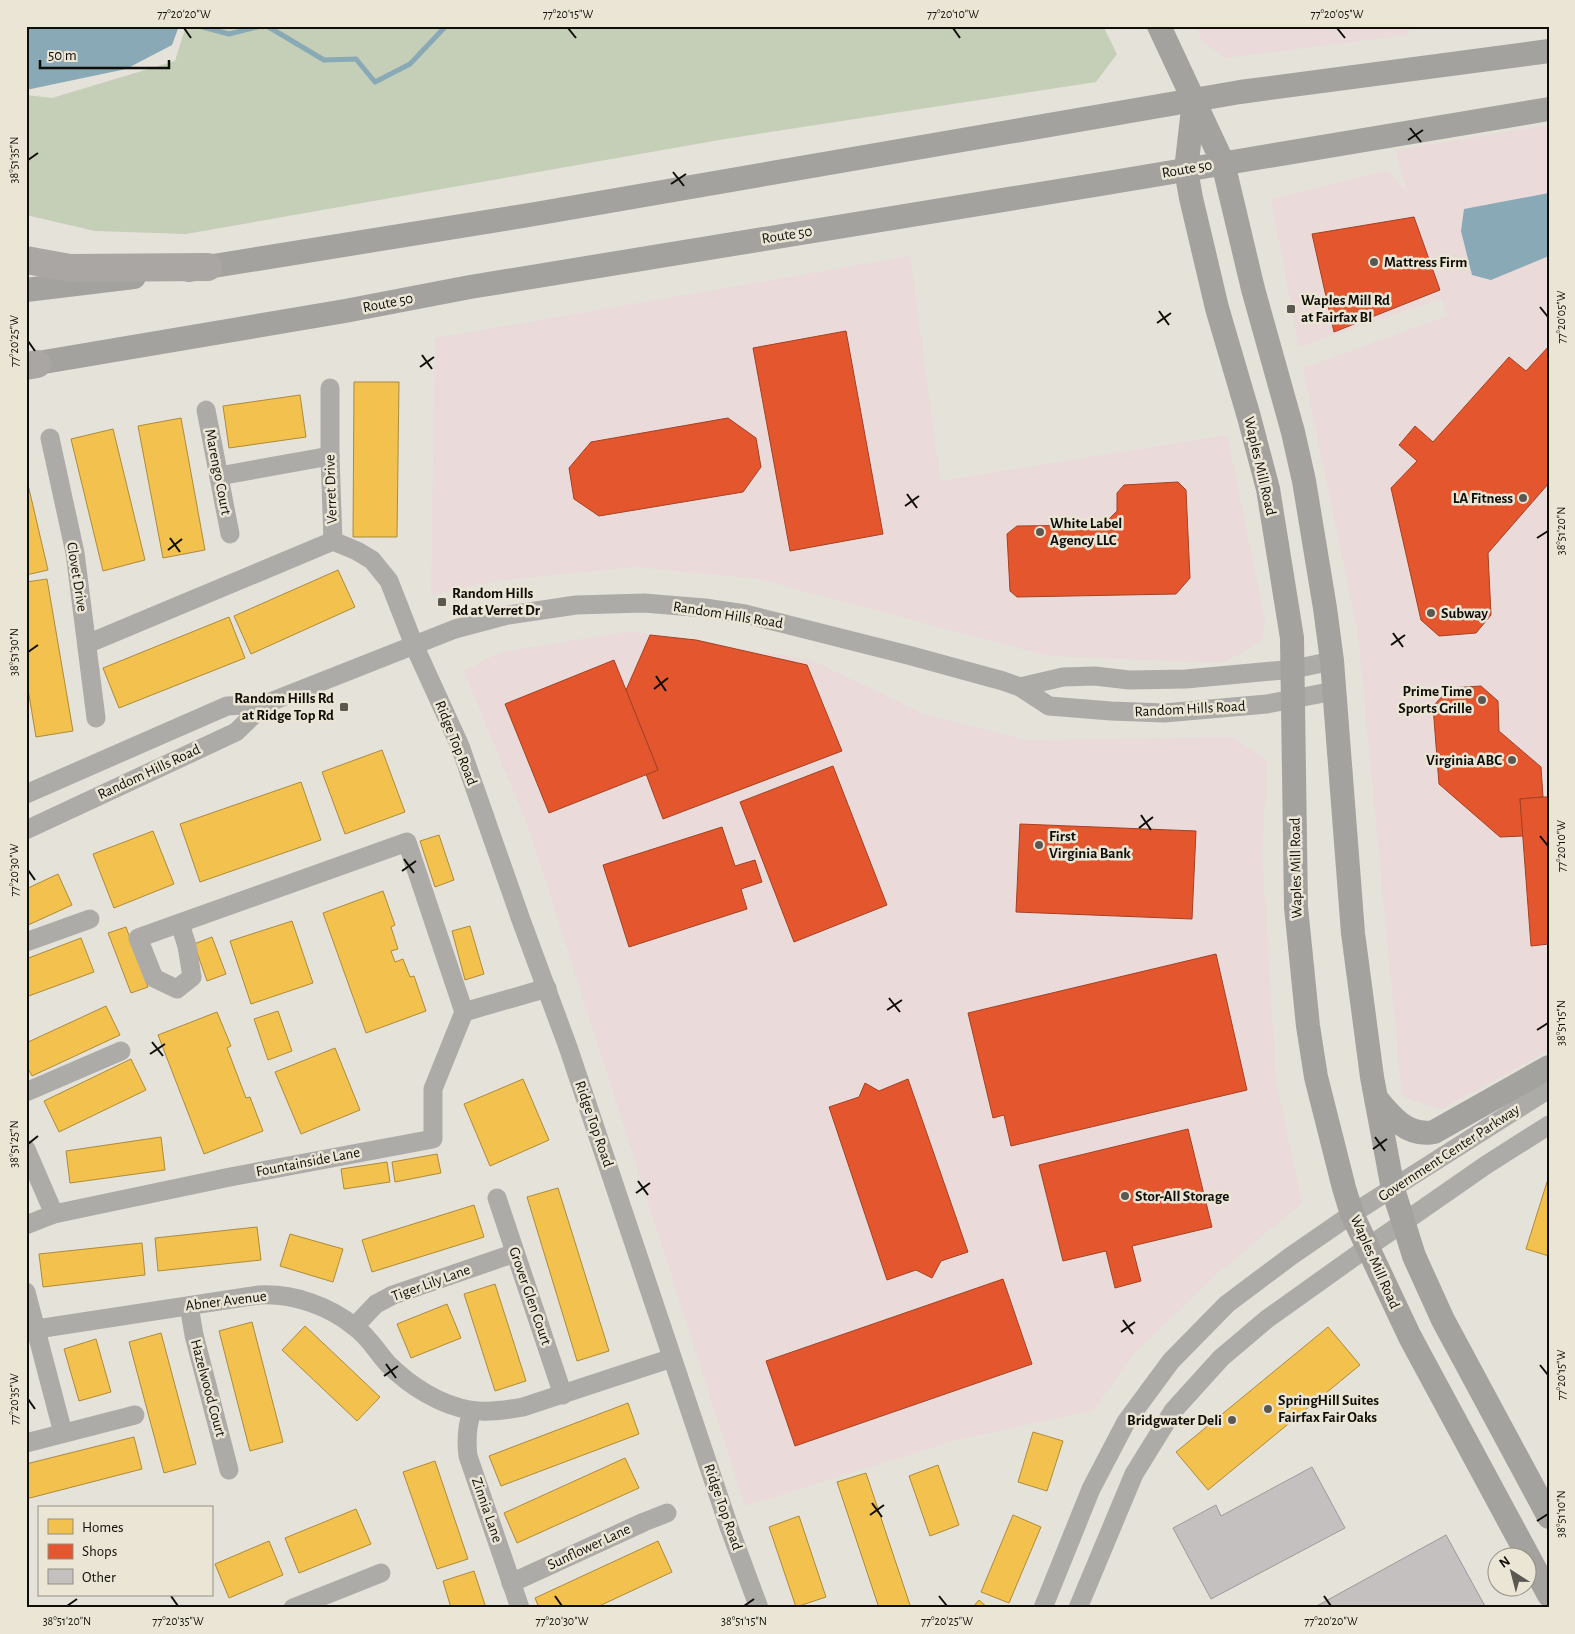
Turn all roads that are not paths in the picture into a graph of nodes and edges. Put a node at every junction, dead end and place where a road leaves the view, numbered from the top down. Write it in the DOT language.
graph roads {
  1 [pos="1159,26"];
  2 [pos="1549,51"];
  3 [pos="1194,100"];
  4 [pos="1549,108"];
  5 [pos="1223,163"];
  6 [pos="1186,170"];
  7 [pos="26,260"];
  8 [pos="208,267"];
  9 [pos="26,290"];
  10 [pos="30,365"];
  11 [pos="330,388"];
  12 [pos="206,410"];
  13 [pos="50,438"];
  14 [pos="330,456"];
  15 [pos="219,476"];
  16 [pos="230,534"];
  17 [pos="333,541"];
  18 [pos="87,644"];
  19 [pos="414,645"];
  20 [pos="1332,661"];
  21 [pos="1294,669"];
  22 [pos="1020,687"];
  23 [pos="1334,691"];
  24 [pos="1294,698"];
  25 [pos="265,704"];
  26 [pos="96,718"];
  27 [pos="26,794"];
  28 [pos="26,830"];
  29 [pos="90,919"];
  30 [pos="180,924"];
  31 [pos="26,942"];
  32 [pos="547,988"];
  33 [pos="464,1012"];
  34 [pos="121,1052"];
  35 [pos="1549,1067"];
  36 [pos="1549,1089"];
  37 [pos="26,1092"];
  38 [pos="1376,1098"];
  39 [pos="1549,1124"];
  40 [pos="26,1148"];
  41 [pos="1393,1189"];
  42 [pos="497,1198"];
  43 [pos="54,1214"];
  44 [pos="1352,1214"];
  45 [pos="1402,1222"];
  46 [pos="26,1225"];
  47 [pos="1368,1247"];
  48 [pos="515,1253"];
  49 [pos="26,1292"];
  50 [pos="188,1306"];
  51 [pos="355,1326"];
  52 [pos="37,1329"];
  53 [pos="672,1358"];
  54 [pos="563,1394"];
  55 [pos="472,1411"];
  56 [pos="134,1415"];
  57 [pos="63,1433"];
  58 [pos="26,1442"];
  59 [pos="229,1470"];
  60 [pos="667,1513"];
  61 [pos="1549,1517"];
  62 [pos="381,1573"];
  63 [pos="511,1583"];
  64 [pos="1549,1595"];
  65 [pos="324,1603"];
  66 [pos="293,1608"];
  67 [pos="520,1608"];
  68 [pos="759,1608"];
  69 [pos="1043,1608"];
  70 [pos="1078,1608"];
  1 -- 3 [label="main road"];
  2 -- 3 [label="main road"];
  3 -- 5 [label="main road"];
  3 -- 6 [label="main road, Waples Mill Road"];
  3 -- 8 [label="main road"];
  4 -- 5 [label="main road, Route 50"];
  5 -- 6 [label="main road, Route 50"];
  5 -- 20 [label="main road"];
  6 -- 10 [label="main road, Route 50"];
  6 -- 21 [label="main road, Waples Mill Road"];
  7 -- 8 [label="highway"];
  8 -- 9 [label="main road"];
  11 -- 14 [label="street, Verret Drive"];
  12 -- 15 [label="street, Marengo Court"];
  13 -- 18 [label="street, Clovet Drive"];
  14 -- 15 [label="street"];
  14 -- 17 [label="street, Verret Drive"];
  15 -- 16 [label="street, Marengo Court"];
  17 -- 18 [label="street"];
  17 -- 19 [label="street, Verret Drive"];
  18 -- 26 [label="street, Clovet Drive"];
  19 -- 22 [label="street, Random Hills Road"];
  19 -- 25 [label="street, Random Hills Road"];
  19 -- 32 [label="street, Ridge Top Road"];
  20 -- 21 [label="street, Random Hills Road"];
  20 -- 23 [label="main road"];
  21 -- 22 [label="street, Random Hills Road"];
  21 -- 24 [label="main road, Waples Mill Road"];
  22 -- 24 [label="street, Random Hills Road"];
  23 -- 24 [label="street, Random Hills Road"];
  23 -- 38 [label="main road"];
  24 -- 44 [label="main road, Waples Mill Road"];
  25 -- 27 [label="street, Random Hills Road"];
  25 -- 28 [label="street, Random Hills Road"];
  29 -- 31 [label="street"];
  30 -- 33 [label="street"];
  32 -- 33 [label="street"];
  32 -- 53 [label="street, Ridge Top Road"];
  33 -- 43 [label="street, Fountainside Lane"];
  34 -- 37 [label="street"];
  35 -- 38 [label="main road"];
  36 -- 41 [label="street, Government Center Parkway"];
  38 -- 41 [label="main road"];
  39 -- 45 [label="street, Government Center Parkway"];
  40 -- 43 [label="street"];
  41 -- 44 [label="street, Government Center Parkway"];
  41 -- 45 [label="main road"];
  42 -- 48 [label="street, Grover Glen Court"];
  43 -- 46 [label="street, Fountainside Lane"];
  44 -- 47 [label="main road, Waples Mill Road"];
  44 -- 69 [label="street, Government Center Parkway"];
  45 -- 47 [label="street, Government Center Parkway"];
  45 -- 61 [label="main road"];
  47 -- 64 [label="main road, Waples Mill Road"];
  47 -- 70 [label="street, Government Center Parkway"];
  48 -- 51 [label="street, Tiger Lily Lane"];
  48 -- 54 [label="street, Grover Glen Court"];
  49 -- 52 [label="street"];
  50 -- 51 [label="street, Abner Avenue"];
  50 -- 52 [label="street, Abner Avenue"];
  50 -- 59 [label="street, Hazelwood Court"];
  51 -- 55 [label="street, Abner Avenue"];
  52 -- 57 [label="street"];
  53 -- 54 [label="street, Abner Avenue"];
  53 -- 68 [label="street, Ridge Top Road"];
  54 -- 55 [label="street, Abner Avenue"];
  55 -- 63 [label="street, Zinnia Lane"];
  56 -- 57 [label="street"];
  57 -- 58 [label="street"];
  60 -- 63 [label="street, Sunflower Lane"];
  62 -- 65 [label="street"];
  63 -- 67 [label="street, Zinnia Lane"];
  65 -- 66 [label="street"];
}
